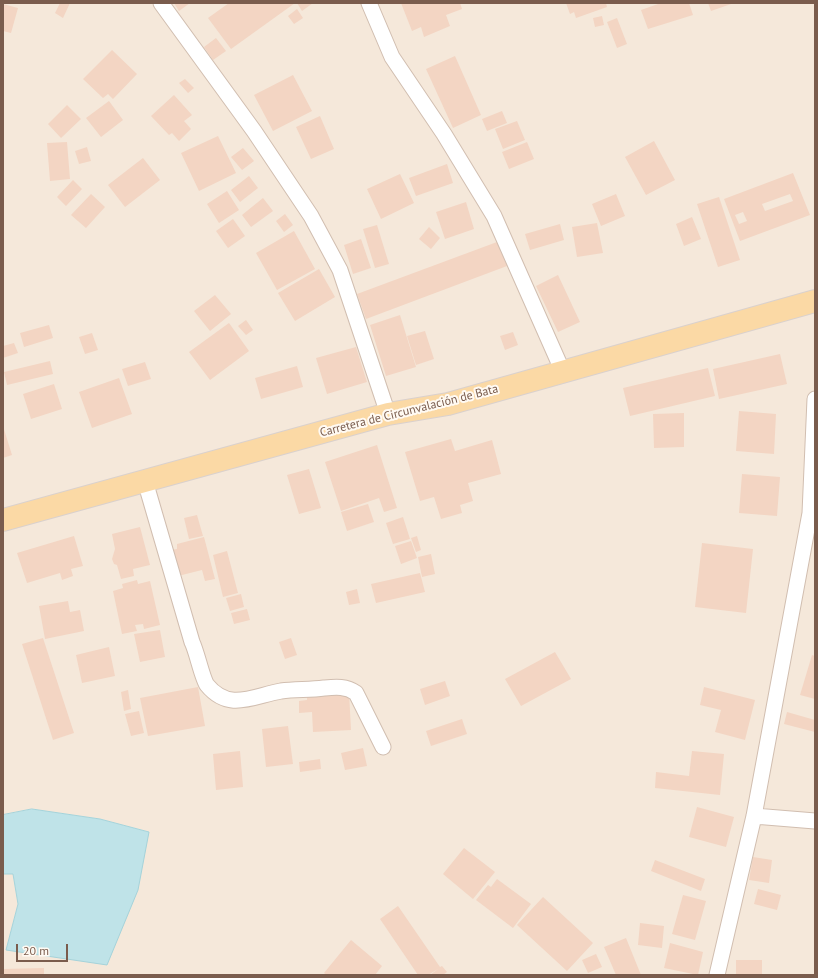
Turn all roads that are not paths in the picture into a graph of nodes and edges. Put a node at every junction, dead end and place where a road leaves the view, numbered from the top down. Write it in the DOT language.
graph roads {
  1 [pos="161,3"];
  2 [pos="369,3"];
  3 [pos="815,301"];
  4 [pos="563,372"];
  5 [pos="815,399"];
  6 [pos="388,414"];
  7 [pos="145,481"];
  8 [pos="813,513"];
  9 [pos="3,520"];
  10 [pos="383,747"];
  11 [pos="754,816"];
  12 [pos="815,821"];
  13 [pos="717,975"];
  1 -- 6 [label="street"];
  2 -- 4 [label="street"];
  3 -- 4 [label="main road, Carretera de Circunvalación de Bata"];
  4 -- 6 [label="main road, Carretera de Circunvalación de Bata"];
  5 -- 8 [label="street"];
  6 -- 7 [label="main road, Carretera de Circunvalación de Bata"];
  7 -- 9 [label="main road, Carretera de Circunvalación de Bata"];
  7 -- 10 [label="street"];
  8 -- 11 [label="street"];
  11 -- 12 [label="street"];
  11 -- 13 [label="street"];
}
